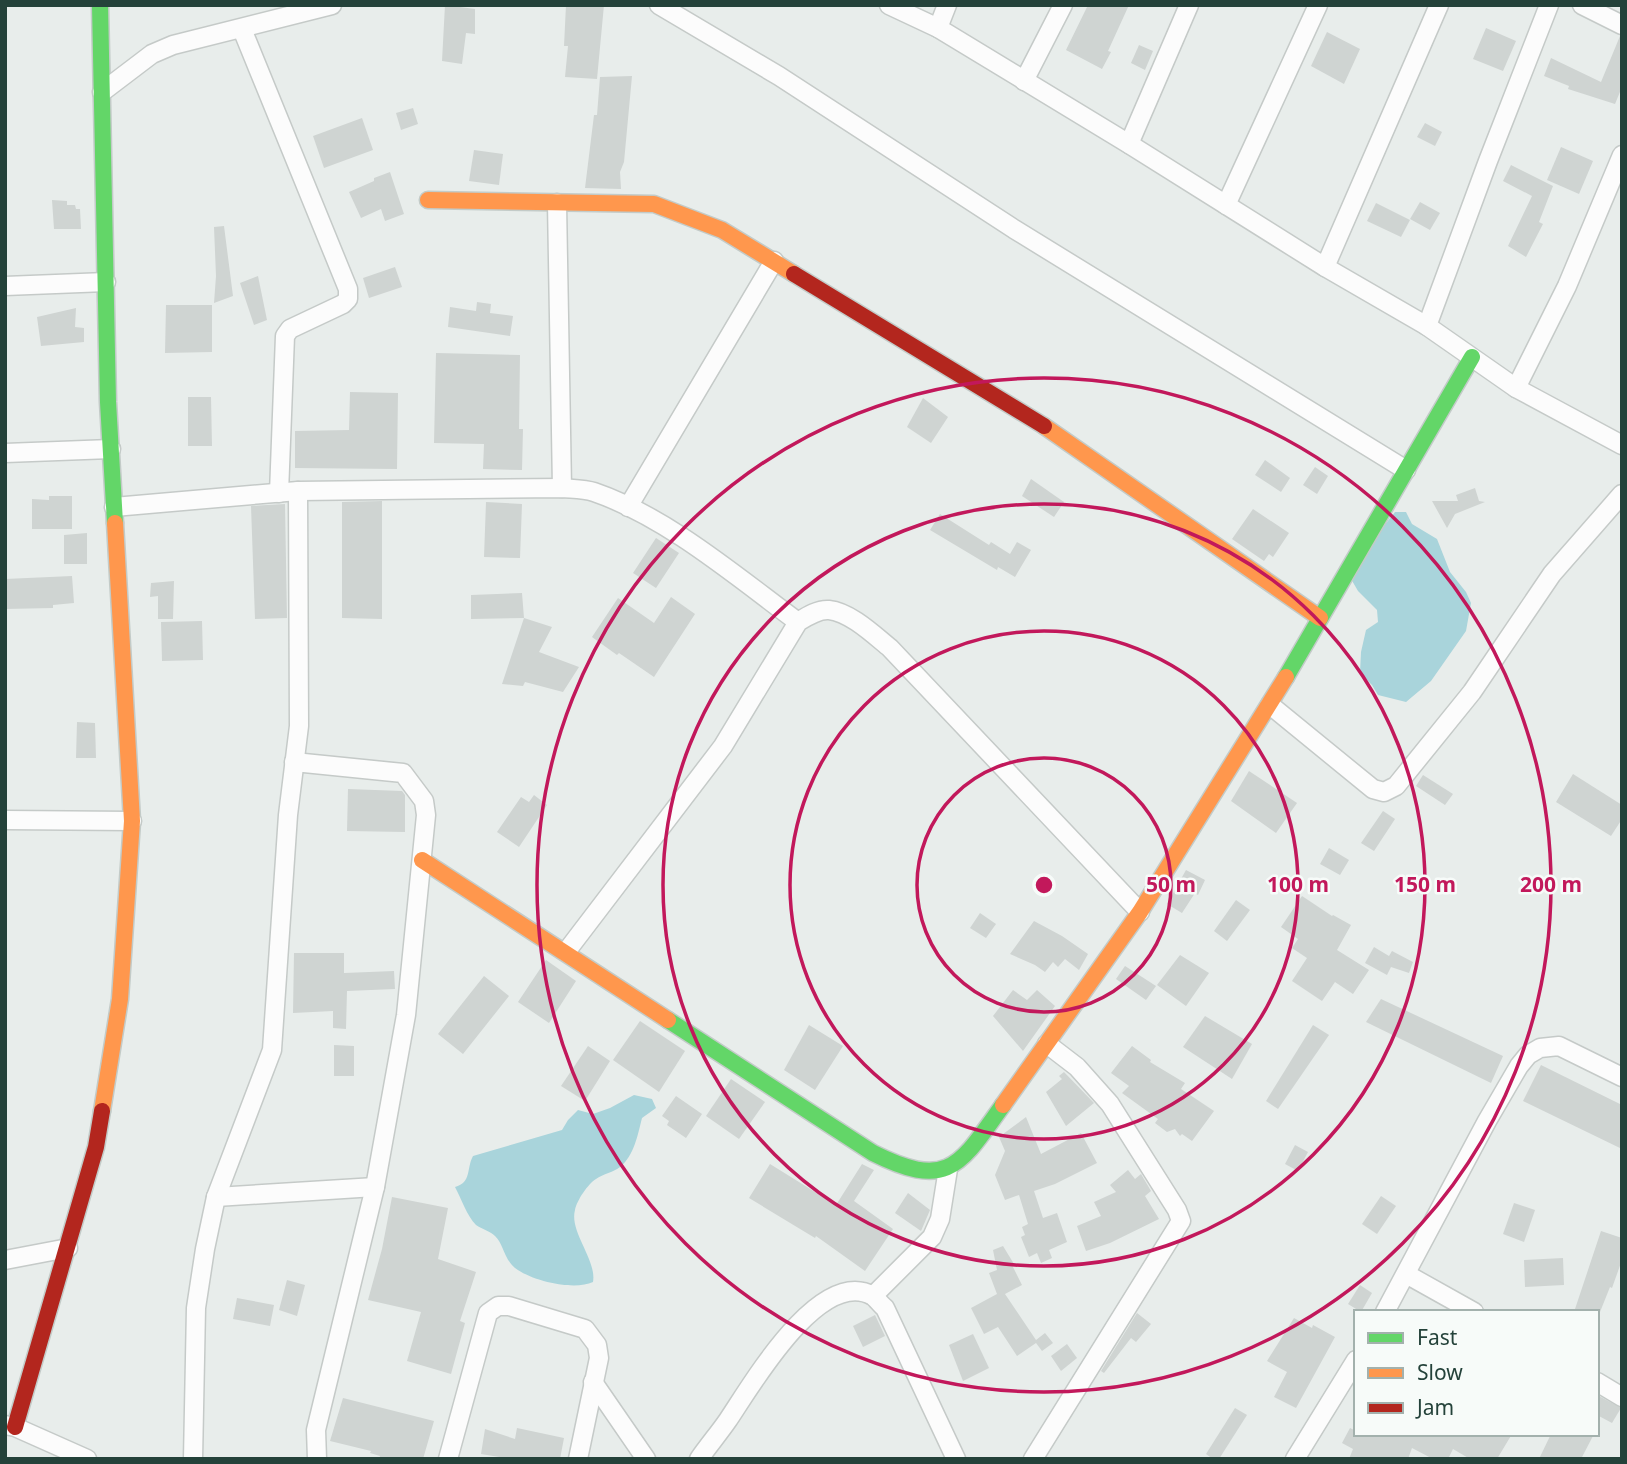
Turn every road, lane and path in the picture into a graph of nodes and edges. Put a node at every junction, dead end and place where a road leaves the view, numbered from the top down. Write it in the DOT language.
graph roads {
  1 [pos="100,5"];
  2 [pos="332,5"];
  3 [pos="659,5"];
  4 [pos="889,5"];
  5 [pos="947,5"];
  6 [pos="1063,5"];
  7 [pos="1189,5"];
  8 [pos="1318,5"];
  9 [pos="1439,5"];
  10 [pos="1549,5"];
  11 [pos="1582,5"];
  12 [pos="1622,25"];
  13 [pos="938,28"];
  14 [pos="242,29"];
  15 [pos="1024,80"];
  16 [pos="102,92"];
  17 [pos="1129,144"];
  18 [pos="1622,155"];
  19 [pos="428,200"];
  20 [pos="557,203"];
  21 [pos="1226,205"];
  22 [pos="774,261"];
  23 [pos="1325,267"];
  24 [pos="106,282"];
  25 [pos="5,286"];
  26 [pos="1427,326"];
  27 [pos="1472,357"];
  28 [pos="1516,388"];
  29 [pos="1621,442"];
  30 [pos="111,449"];
  31 [pos="5,453"];
  32 [pos="1406,470"];
  33 [pos="562,488"];
  34 [pos="298,491"];
  35 [pos="279,493"];
  36 [pos="1622,494"];
  37 [pos="114,507"];
  38 [pos="628,507"];
  39 [pos="1320,618"];
  40 [pos="798,622"];
  41 [pos="1270,705"];
  42 [pos="294,762"];
  43 [pos="5,820"];
  44 [pos="132,821"];
  45 [pos="422,860"];
  46 [pos="1140,912"];
  47 [pos="566,953"];
  48 [pos="1047,1044"];
  49 [pos="1622,1077"];
  50 [pos="948,1169"];
  51 [pos="375,1186"];
  52 [pos="216,1197"];
  53 [pos="68,1248"];
  54 [pos="5,1261"];
  55 [pos="1406,1274"];
  56 [pos="873,1296"];
  57 [pos="1386,1310"];
  58 [pos="1470,1310"];
  59 [pos="1354,1363"];
  60 [pos="593,1382"];
  61 [pos="1599,1383"];
  62 [pos="1622,1396"];
  63 [pos="10,1426"];
  64 [pos="41,1438"];
  65 [pos="45,1459"];
  66 [pos="87,1459"];
  67 [pos="193,1459"];
  68 [pos="317,1459"];
  69 [pos="449,1459"];
  70 [pos="578,1459"];
  71 [pos="646,1459"];
  72 [pos="699,1459"];
  73 [pos="956,1459"];
  74 [pos="1033,1459"];
  75 [pos="1295,1459"];
  1 -- 16 [label="street"];
  2 -- 14 [label="street"];
  3 -- 32 [label="street"];
  4 -- 13 [label="street"];
  5 -- 13 [label="street"];
  6 -- 15 [label="street"];
  7 -- 17 [label="street"];
  8 -- 21 [label="street"];
  9 -- 23 [label="street"];
  10 -- 26 [label="street"];
  11 -- 12 [label="street"];
  13 -- 15 [label="street"];
  14 -- 16 [label="street"];
  14 -- 35 [label="street"];
  15 -- 17 [label="street"];
  16 -- 24 [label="street"];
  17 -- 21 [label="street"];
  18 -- 28 [label="street"];
  19 -- 20 [label="street"];
  20 -- 22 [label="street"];
  20 -- 33 [label="street"];
  21 -- 23 [label="street"];
  22 -- 38 [label="street"];
  22 -- 39 [label="street"];
  23 -- 26 [label="street"];
  24 -- 25 [label="street"];
  24 -- 30 [label="street"];
  26 -- 27 [label="street"];
  27 -- 28 [label="street"];
  27 -- 32 [label="street"];
  28 -- 29 [label="street"];
  30 -- 31 [label="street"];
  30 -- 37 [label="street"];
  32 -- 39 [label="street"];
  33 -- 34 [label="street"];
  33 -- 38 [label="street"];
  34 -- 35 [label="street"];
  34 -- 42 [label="street"];
  35 -- 37 [label="street"];
  36 -- 41 [label="street"];
  37 -- 44 [label="street"];
  38 -- 40 [label="street"];
  39 -- 41 [label="street"];
  40 -- 46 [label="street"];
  40 -- 47 [label="street"];
  41 -- 46 [label="street"];
  42 -- 45 [label="street"];
  42 -- 52 [label="street"];
  43 -- 44 [label="street"];
  44 -- 53 [label="street"];
  45 -- 47 [label="street"];
  45 -- 51 [label="street"];
  46 -- 48 [label="street"];
  47 -- 50 [label="street"];
  48 -- 50 [label="street"];
  48 -- 74 [label="street"];
  49 -- 55 [label="street"];
  50 -- 56 [label="street"];
  51 -- 52 [label="street"];
  51 -- 68 [label="street"];
  52 -- 67 [label="street"];
  53 -- 54 [label="street"];
  53 -- 63 [label="street"];
  55 -- 57 [label="street"];
  55 -- 58 [label="street"];
  56 -- 72 [label="street"];
  56 -- 73 [label="street"];
  59 -- 75 [label="street"];
  60 -- 69 [label="street"];
  60 -- 70 [label="street"];
  60 -- 71 [label="street"];
  61 -- 62 [label="street"];
  63 -- 64 [label="street"];
  64 -- 65 [label="street"];
  64 -- 66 [label="street"];
}
